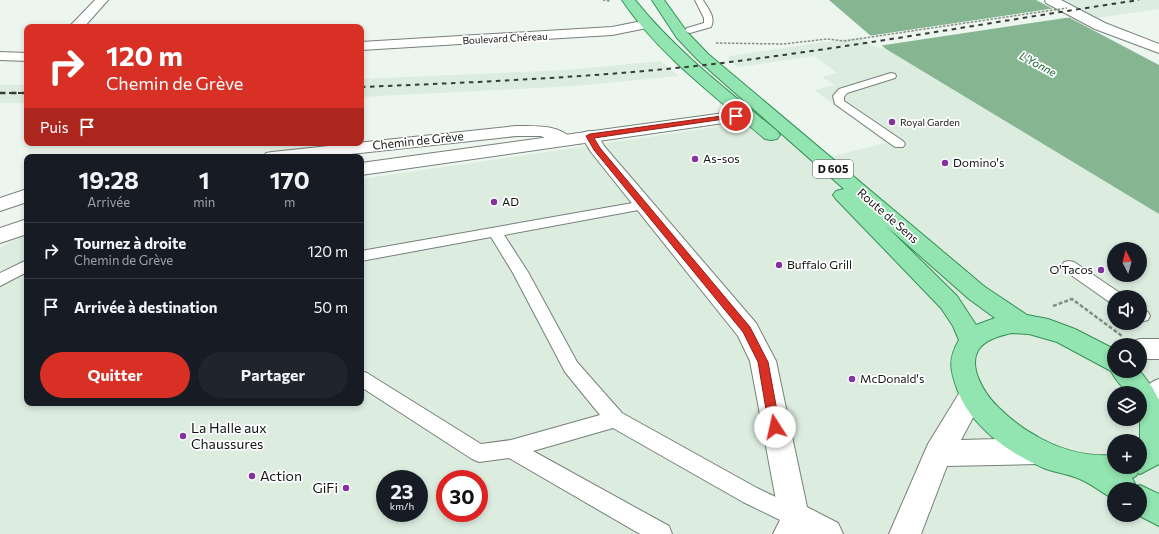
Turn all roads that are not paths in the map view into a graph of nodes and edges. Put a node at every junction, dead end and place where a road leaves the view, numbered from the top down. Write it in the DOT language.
graph roads {
  1 [pos="102,0"];
  2 [pos="628,0"];
  3 [pos="658,0"];
  4 [pos="699,0"];
  5 [pos="1051,0"];
  6 [pos="79,24"];
  7 [pos="647,24"];
  8 [pos="690,30"];
  9 [pos="364,46"];
  10 [pos="1159,49"];
  11 [pos="0,56"];
  12 [pos="24,57"];
  13 [pos="892,76"];
  14 [pos="746,115"];
  15 [pos="590,136"];
  16 [pos="563,140"];
  17 [pos="898,144"];
  18 [pos="300,154"];
  19 [pos="364,169"];
  20 [pos="24,196"];
  21 [pos="0,205"];
  22 [pos="644,205"];
  23 [pos="24,227"];
  24 [pos="496,233"];
  25 [pos="0,236"];
  26 [pos="364,255"];
  27 [pos="1069,266"];
  28 [pos="24,267"];
  29 [pos="0,280"];
  30 [pos="1107,292"];
  31 [pos="1022,324"];
  32 [pos="971,340"];
  33 [pos="1103,348"];
  34 [pos="1147,349"];
  35 [pos="1159,349"];
  36 [pos="1132,378"];
  37 [pos="364,380"];
  38 [pos="972,394"];
  39 [pos="1155,396"];
  40 [pos="615,419"];
  41 [pos="1158,440"];
  42 [pos="511,449"];
  43 [pos="1037,451"];
  44 [pos="938,454"];
  45 [pos="1147,456"];
  46 [pos="1089,469"];
  47 [pos="1107,470"];
  48 [pos="1111,482"];
  49 [pos="1147,503"];
  50 [pos="1159,511"];
  51 [pos="789,525"];
  52 [pos="661,534"];
  53 [pos="827,534"];
  54 [pos="905,534"];
  1 -- 6 [label="street"];
  2 -- 7 [label="main road, Route de Sens / D 605"];
  3 -- 31 [label="main road, Route de Sens / D 605"];
  4 -- 8 [label="lane"];
  5 -- 10 [label="street"];
  7 -- 9 [label="street, Boulevard Chéreau"];
  7 -- 14 [label="main road, Route de Sens / D 605"];
  11 -- 12 [label="street"];
  13 -- 17 [label="lane"];
  14 -- 15 [label="street, Chemin de Grève"];
  14 -- 32 [label="main road, Route de Sens / D 605"];
  15 -- 16 [label="street, Chemin de Grève"];
  15 -- 22 [label="street"];
  16 -- 18 [label="street, Chemin de Grève"];
  16 -- 19 [label="street, Chemin de Grève"];
  20 -- 21 [label="street"];
  22 -- 24 [label="lane"];
  22 -- 51 [label="street"];
  23 -- 25 [label="street"];
  24 -- 26 [label="lane"];
  24 -- 40 [label="lane"];
  27 -- 30 [label="lane"];
  28 -- 29 [label="lane"];
  31 -- 32 [label="main road"];
  31 -- 33 [label="main road"];
  32 -- 38 [label="main road"];
  34 -- 35 [label="street"];
  36 -- 39 [label="main road"];
  37 -- 42 [label="lane"];
  38 -- 43 [label="main road"];
  38 -- 44 [label="street"];
  39 -- 41 [label="main road"];
  40 -- 42 [label="lane"];
  40 -- 51 [label="lane"];
  41 -- 45 [label="main road"];
  42 -- 52 [label="lane"];
  43 -- 44 [label="street"];
  43 -- 46 [label="main road"];
  44 -- 54 [label="street"];
  46 -- 47 [label="main road"];
  46 -- 48 [label="main road"];
  49 -- 50 [label="main road"];
  51 -- 53 [label="street"];
}
